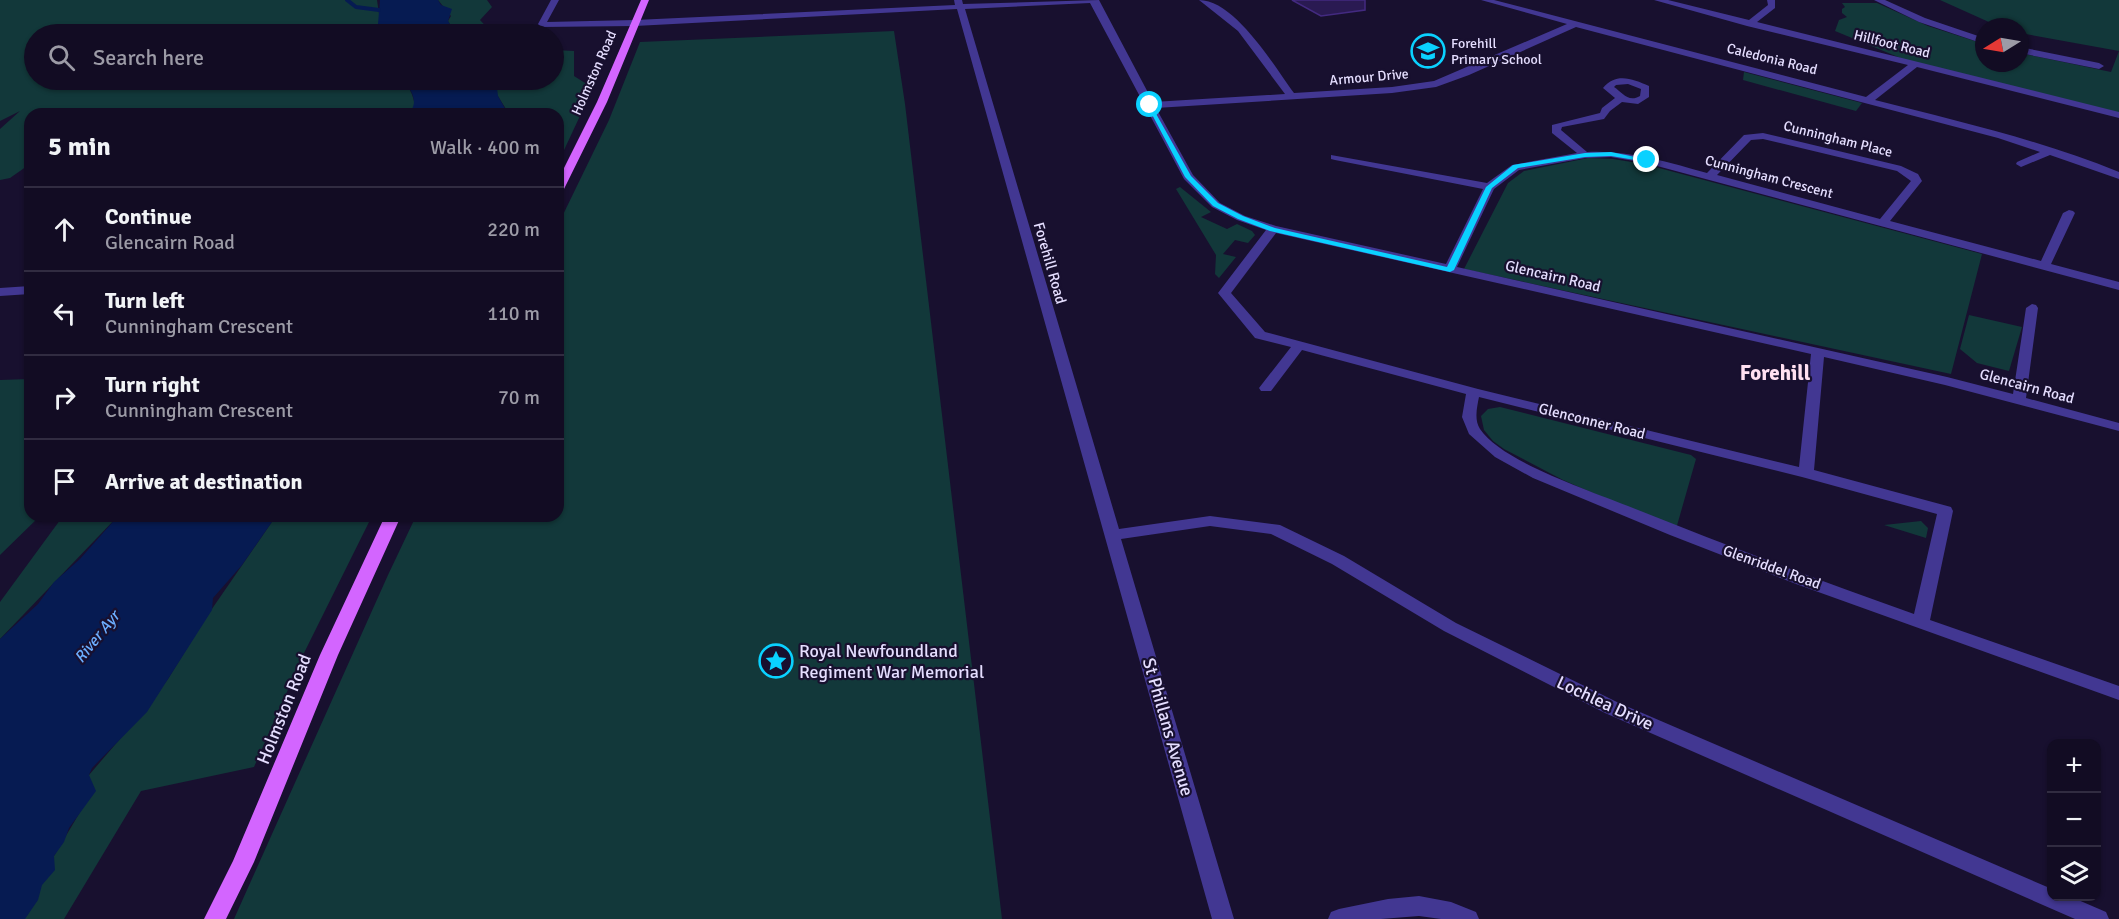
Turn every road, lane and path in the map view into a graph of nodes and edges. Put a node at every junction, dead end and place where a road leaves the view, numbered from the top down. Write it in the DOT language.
graph roads {
  1 [pos="555,0"];
  2 [pos="645,0"];
  3 [pos="1094,0"];
  4 [pos="1203,0"];
  5 [pos="1485,0"];
  6 [pos="1658,0"];
  7 [pos="1771,0"];
  8 [pos="1878,0"];
  9 [pos="958,3"];
  10 [pos="635,23"];
  11 [pos="1577,23"];
  12 [pos="542,24"];
  13 [pos="1750,24"];
  14 [pos="564,25"];
  15 [pos="1975,38"];
  16 [pos="2029,52"];
  17 [pos="1915,64"];
  18 [pos="2099,66"];
  19 [pos="1291,96"];
  20 [pos="1620,99"];
  21 [pos="1870,99"];
  22 [pos="1150,105"];
  23 [pos="2119,114"];
  24 [pos="2050,151"];
  25 [pos="1585,155"];
  26 [pos="1335,157"];
  27 [pos="2021,164"];
  28 [pos="2119,176"];
  29 [pos="1709,177"];
  30 [pos="564,179"];
  31 [pos="1489,187"];
  32 [pos="2069,213"];
  33 [pos="1882,224"];
  34 [pos="1273,229"];
  35 [pos="2045,265"];
  36 [pos="1450,270"];
  37 [pos="2119,286"];
  38 [pos="24,290"];
  39 [pos="0,292"];
  40 [pos="2032,308"];
  41 [pos="1299,346"];
  42 [pos="1818,353"];
  43 [pos="1266,388"];
  44 [pos="1474,392"];
  45 [pos="2019,401"];
  46 [pos="2119,427"];
  47 [pos="1806,473"];
  48 [pos="390,522"];
  49 [pos="1112,535"];
  50 [pos="1921,623"];
  51 [pos="2119,693"];
  52 [pos="215,919"];
  53 [pos="1223,919"];
  54 [pos="1339,919"];
  55 [pos="1468,919"];
  56 [pos="2097,919"];
  1 -- 12 [label="street"];
  2 -- 10 [label="main road, Holmston Road"];
  3 -- 9 [label="street"];
  3 -- 22 [label="street, Glencairn Road"];
  4 -- 19 [label="street"];
  5 -- 11 [label="street, Caledonia Road"];
  6 -- 13 [label="street, Hillfoot Road"];
  7 -- 13 [label="street"];
  8 -- 15 [label="street"];
  9 -- 10 [label="street"];
  9 -- 49 [label="street, Forehill Road"];
  10 -- 14 [label="street"];
  10 -- 30 [label="main road, Holmston Road"];
  11 -- 19 [label="street, Armour Drive"];
  11 -- 21 [label="street, Caledonia Road"];
  13 -- 17 [label="street, Hillfoot Road"];
  16 -- 18 [label="street"];
  17 -- 21 [label="street"];
  17 -- 23 [label="street, Hillfoot Road"];
  19 -- 22 [label="street, Armour Drive"];
  20 -- 25 [label="street"];
  21 -- 24 [label="street, Caledonia Road"];
  22 -- 34 [label="street, Glencairn Road"];
  24 -- 27 [label="street"];
  24 -- 28 [label="street, Caledonia Road"];
  25 -- 29 [label="street, Cunningham Crescent"];
  25 -- 31 [label="street, Cunningham Crescent"];
  26 -- 31 [label="street"];
  29 -- 33 [label="street, Cunningham Crescent"];
  29 -- 33 [label="street, Cunningham Place"];
  31 -- 36 [label="street, Cunningham Crescent"];
  32 -- 35 [label="street"];
  33 -- 35 [label="street, Cunningham Crescent"];
  34 -- 36 [label="street, Glencairn Road"];
  34 -- 41 [label="street, Glenconner Road"];
  35 -- 37 [label="street, Cunningham Crescent"];
  36 -- 42 [label="street, Glencairn Road"];
  38 -- 39 [label="street"];
  40 -- 45 [label="street"];
  41 -- 43 [label="street"];
  41 -- 44 [label="street, Glenconner Road"];
  42 -- 45 [label="street, Glencairn Road"];
  42 -- 47 [label="street"];
  44 -- 47 [label="street, Glenconner Road"];
  44 -- 50 [label="street, Glenriddel Road"];
  45 -- 46 [label="street, Glencairn Road"];
  47 -- 50 [label="street, Glenconner Road"];
  48 -- 52 [label="main road, Holmston Road"];
  49 -- 53 [label="street, St Phillans Avenue"];
  49 -- 56 [label="street, Lochlea Drive"];
  50 -- 51 [label="street, Glenriddel Road"];
  54 -- 55 [label="street"];
}
